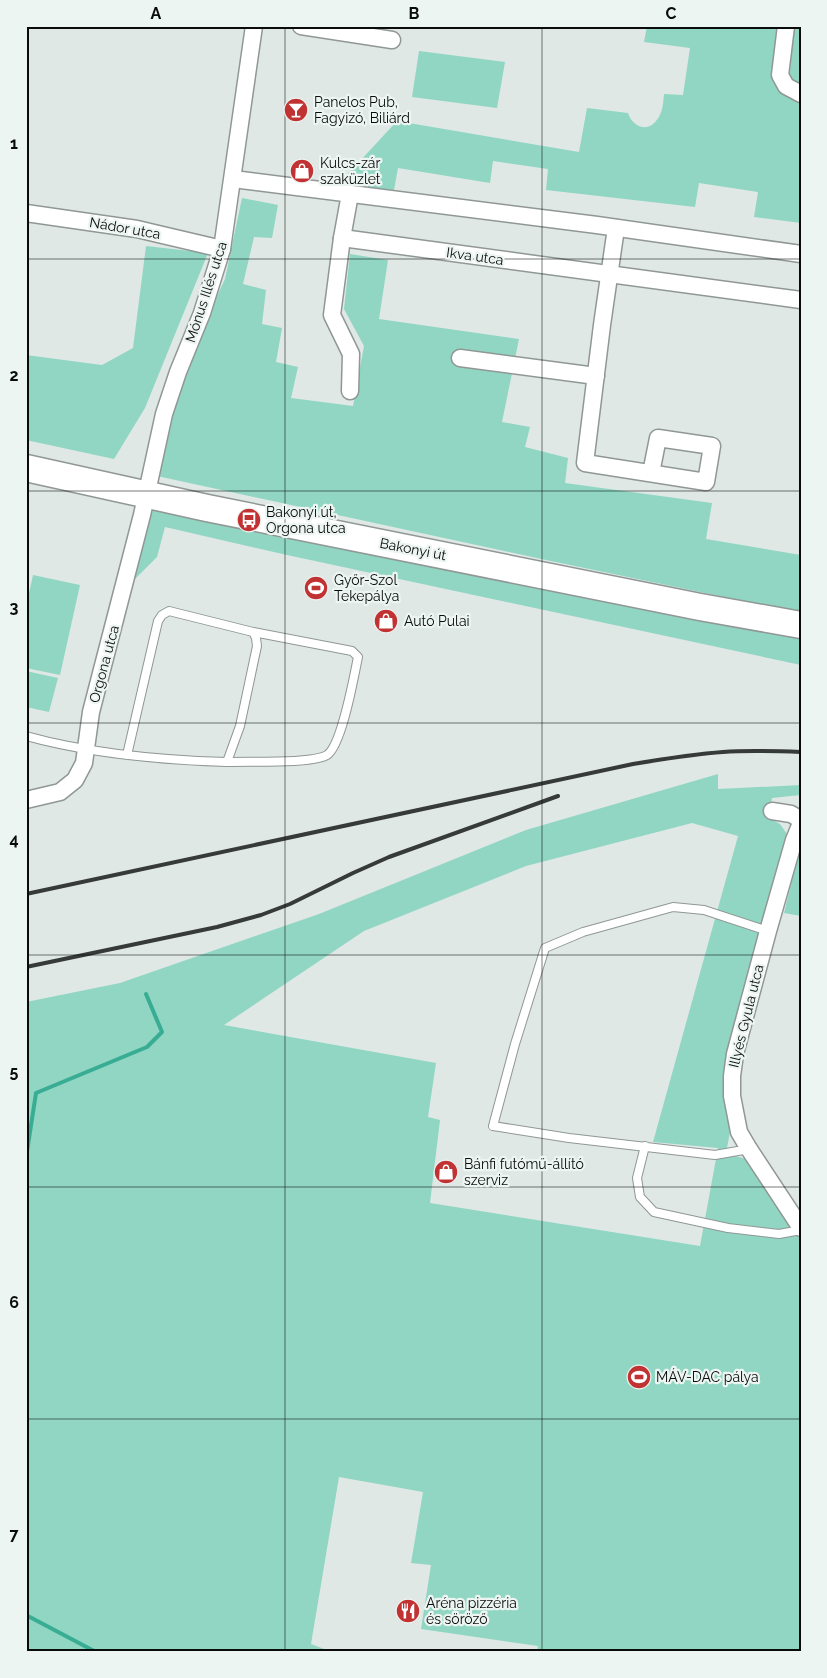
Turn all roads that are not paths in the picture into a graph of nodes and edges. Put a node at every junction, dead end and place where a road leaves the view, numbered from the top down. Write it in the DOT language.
graph roads {
  1 [pos="254,26"];
  2 [pos="301,26"];
  3 [pos="786,26"];
  4 [pos="392,40"];
  5 [pos="801,94"];
  6 [pos="233,179"];
  7 [pos="350,194"];
  8 [pos="26,213"];
  9 [pos="616,228"];
  10 [pos="342,238"];
  11 [pos="222,249"];
  12 [pos="801,254"];
  13 [pos="609,274"];
  14 [pos="801,300"];
  15 [pos="460,358"];
  16 [pos="596,376"];
  17 [pos="350,391"];
  18 [pos="26,468"];
  19 [pos="651,473"];
  20 [pos="146,495"];
  21 [pos="801,624"];
  22 [pos="253,632"];
  23 [pos="26,736"];
  24 [pos="86,749"];
  25 [pos="127,754"];
  26 [pos="228,762"];
  27 [pos="26,800"];
  28 [pos="772,811"];
  29 [pos="801,821"];
  30 [pos="768,931"];
  31 [pos="645,1146"];
  32 [pos="749,1149"];
  33 [pos="801,1229"];
  1 -- 6 [label="street, Mónus Illés utca"];
  2 -- 4 [label="street"];
  3 -- 5 [label="street"];
  6 -- 7 [label="street"];
  6 -- 11 [label="street, Mónus Illés utca"];
  7 -- 9 [label="street"];
  7 -- 10 [label="street"];
  8 -- 11 [label="street, Nádor utca"];
  9 -- 12 [label="street"];
  9 -- 13 [label="street"];
  10 -- 13 [label="street, Ikva utca"];
  10 -- 17 [label="street"];
  11 -- 20 [label="street, Mónus Illés utca"];
  13 -- 14 [label="street, Ikva utca"];
  13 -- 16 [label="street"];
  15 -- 16 [label="street"];
  16 -- 19 [label="street"];
  18 -- 20 [label="main road, Bakonyi út"];
  20 -- 21 [label="main road, Bakonyi út"];
  20 -- 24 [label="street, Orgona utca"];
  22 -- 25 [label="lane"];
  22 -- 26 [label="lane"];
  22 -- 26 [label="lane"];
  23 -- 24 [label="lane"];
  24 -- 25 [label="lane"];
  24 -- 27 [label="street, Orgona utca"];
  25 -- 26 [label="lane"];
  28 -- 29 [label="street"];
  29 -- 30 [label="street, Illyés Gyula utca"];
  30 -- 31 [label="lane"];
  30 -- 32 [label="street, Illyés Gyula utca"];
  31 -- 32 [label="lane"];
  31 -- 33 [label="lane"];
  32 -- 33 [label="street, Illyés Gyula utca"];
}
